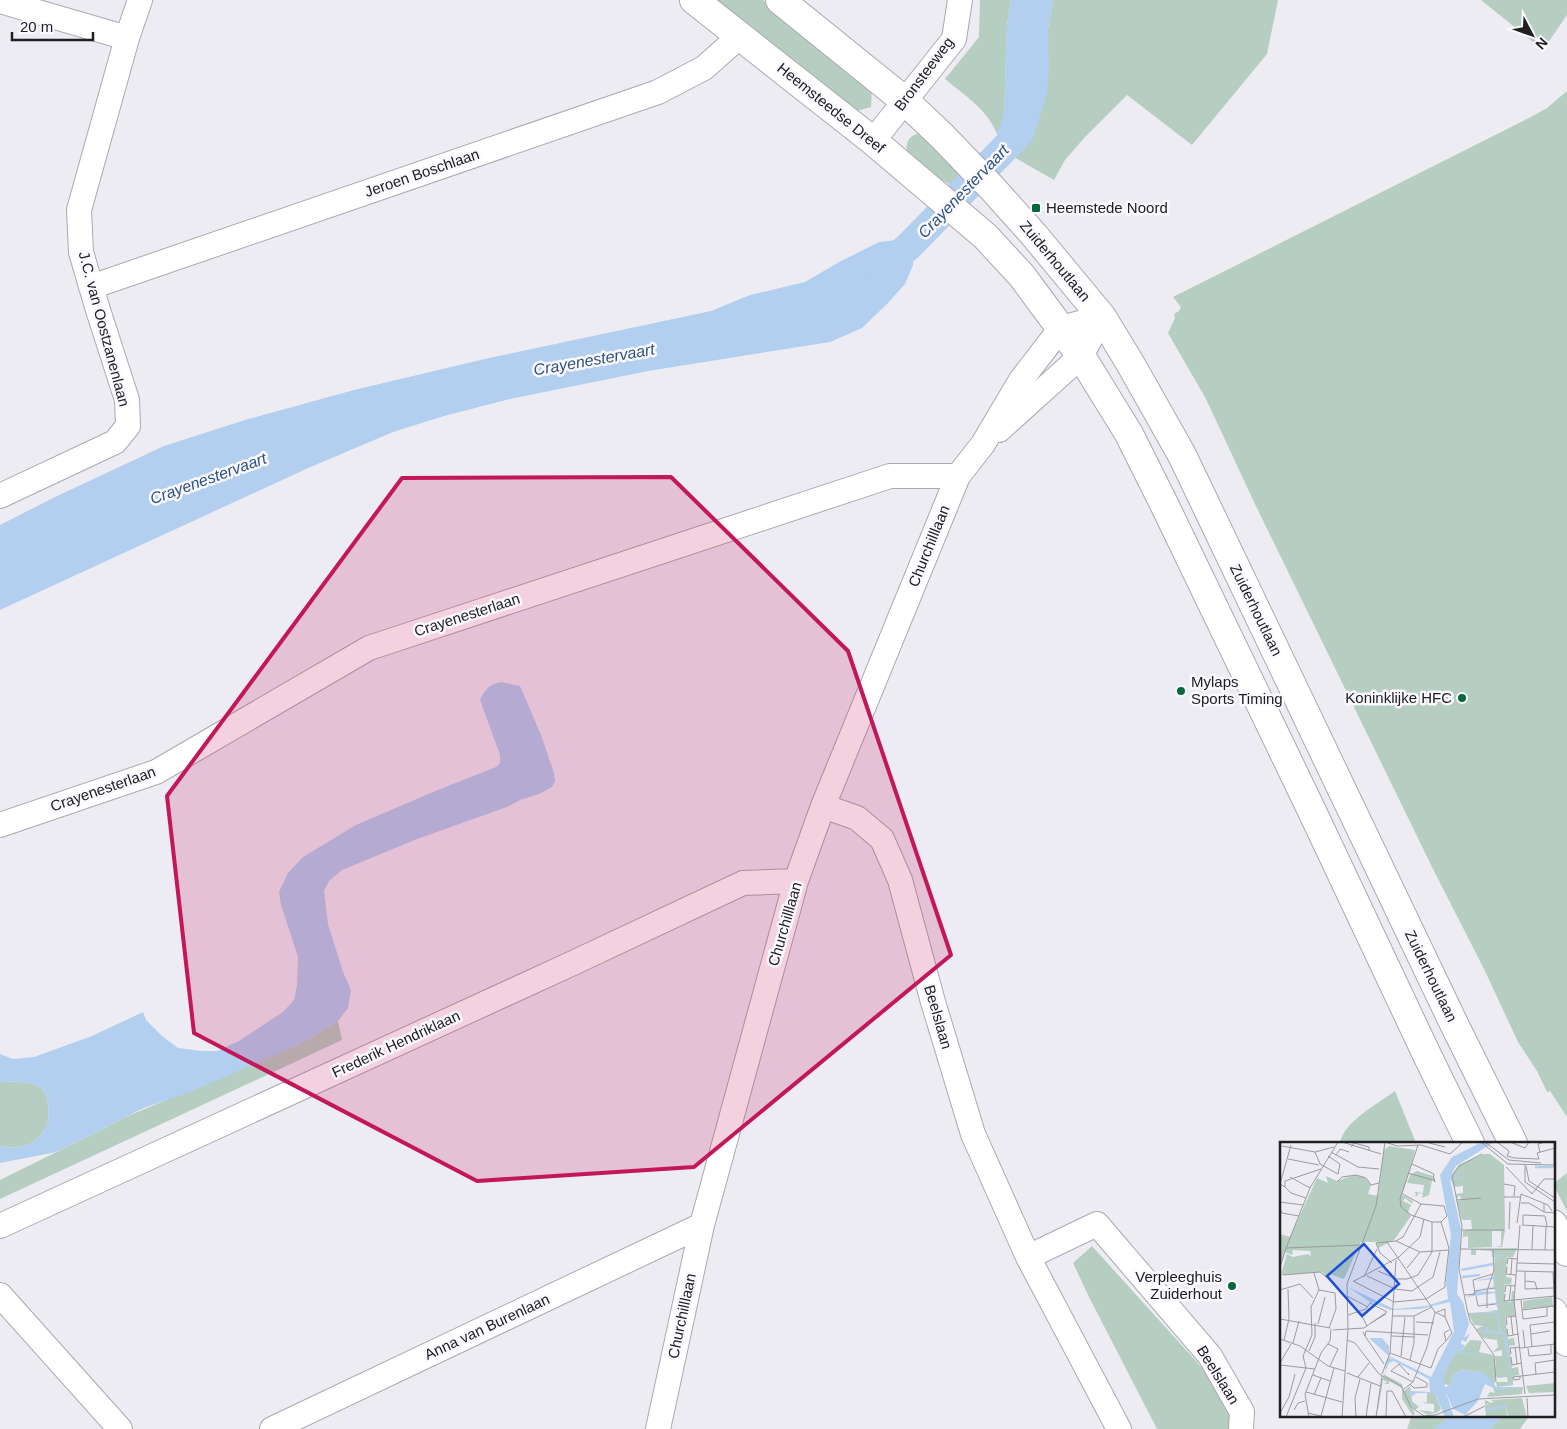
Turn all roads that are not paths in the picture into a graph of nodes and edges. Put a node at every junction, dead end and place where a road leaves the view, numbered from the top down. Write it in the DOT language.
graph roads {
  1 [pos="0,0"];
  2 [pos="140,0"];
  3 [pos="694,0"];
  4 [pos="780,0"];
  5 [pos="960,0"];
  6 [pos="740,36"];
  7 [pos="127,38"];
  8 [pos="905,101"];
  9 [pos="873,141"];
  10 [pos="91,287"];
  11 [pos="1102,318"];
  12 [pos="1061,328"];
  13 [pos="1081,356"];
  14 [pos="982,444"];
  15 [pos="958,476"];
  16 [pos="0,496"];
  17 [pos="823,806"];
  18 [pos="0,825"];
  19 [pos="796,881"];
  20 [pos="1470,1142"];
  21 [pos="1513,1142"];
  22 [pos="702,1225"];
  23 [pos="0,1226"];
  24 [pos="1554,1226"];
  25 [pos="1567,1252"];
  26 [pos="1028,1257"];
  27 [pos="0,1295"];
  28 [pos="1554,1314"];
  29 [pos="1567,1342"];
  30 [pos="120,1429"];
  31 [pos="272,1429"];
  32 [pos="658,1429"];
  33 [pos="1119,1429"];
  34 [pos="1242,1429"];
  1 -- 7 [label="street"];
  2 -- 7 [label="street, J.C. van Oostzanenlaan"];
  3 -- 6 [label="main road, Heemsteedse Dreef"];
  4 -- 8 [label="main road"];
  5 -- 8 [label="street, Bronsteeweg"];
  6 -- 9 [label="main road, Heemsteedse Dreef"];
  6 -- 10 [label="street, Jeroen Boschlaan"];
  7 -- 10 [label="street, J.C. van Oostzanenlaan"];
  8 -- 9 [label="street, Bronsteeweg"];
  8 -- 11 [label="main road, Zuiderhoutlaan"];
  9 -- 12 [label="main road, Heemsteedse Dreef"];
  10 -- 16 [label="street, J.C. van Oostzanenlaan"];
  11 -- 12 [label="street"];
  11 -- 13 [label="street, Churchilllaan"];
  11 -- 21 [label="main road, Zuiderhoutlaan"];
  12 -- 13 [label="main road"];
  12 -- 14 [label="street, Churchilllaan"];
  13 -- 14 [label="street, Churchilllaan"];
  13 -- 20 [label="main road"];
  14 -- 15 [label="street, Churchilllaan"];
  15 -- 17 [label="street, Churchilllaan"];
  15 -- 18 [label="street, Crayenesterlaan"];
  17 -- 19 [label="street, Churchilllaan"];
  17 -- 26 [label="street, Beelslaan"];
  19 -- 22 [label="street, Churchilllaan"];
  19 -- 23 [label="street, Frederik Hendriklaan"];
  22 -- 31 [label="street, Anna van Burenlaan"];
  22 -- 32 [label="street, Churchilllaan"];
  24 -- 25 [label="main road"];
  26 -- 33 [label="street, Beelslaan"];
  26 -- 34 [label="street, Beelslaan"];
  27 -- 30 [label="street"];
  28 -- 29 [label="main road"];
}
